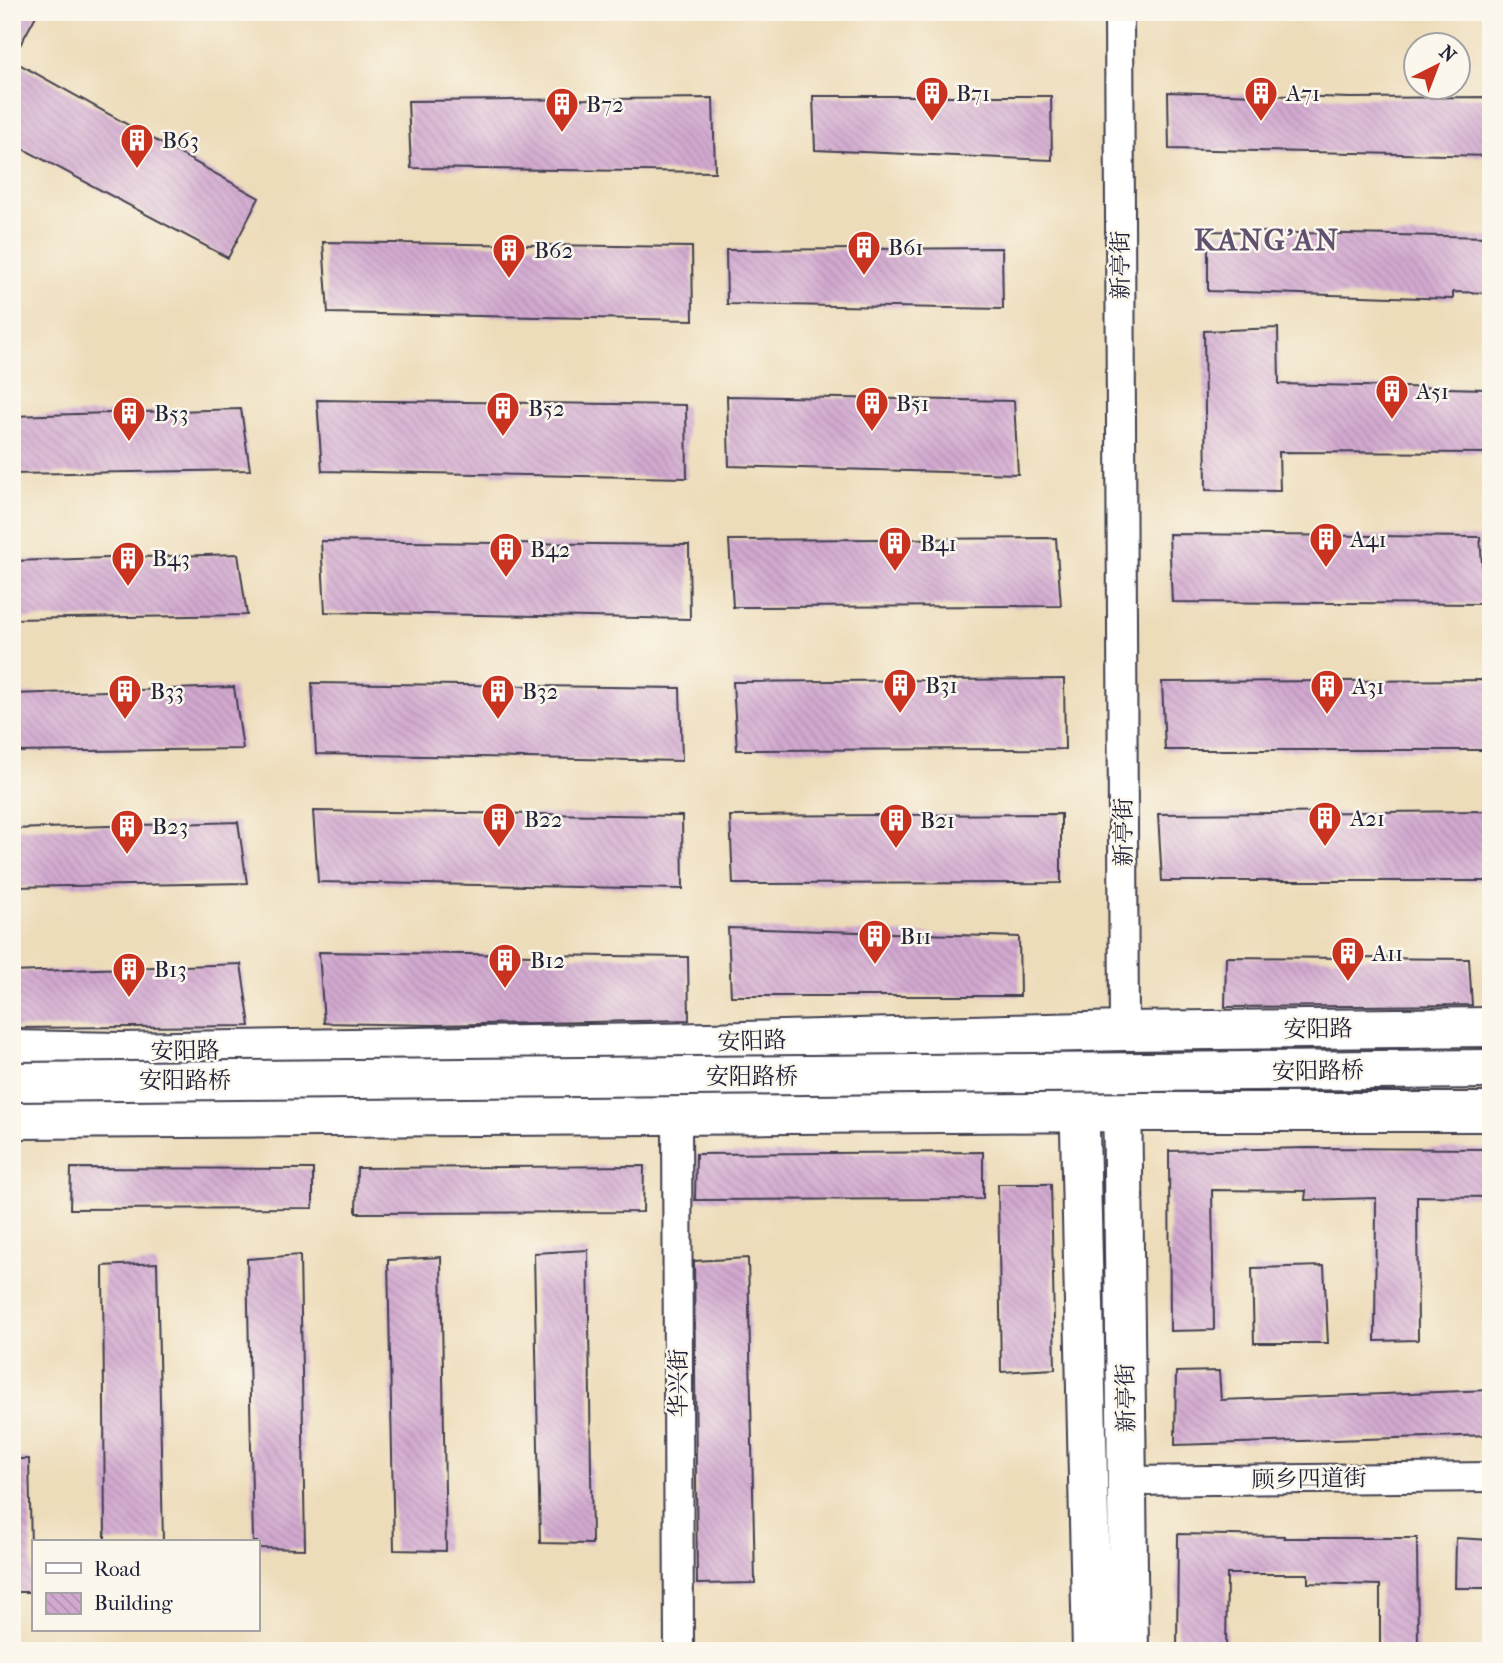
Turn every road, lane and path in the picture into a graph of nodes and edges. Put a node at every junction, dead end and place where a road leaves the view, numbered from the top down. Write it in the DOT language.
graph roads {
  1 [pos="1119,12"];
  2 [pos="1491,1027"];
  3 [pos="1081,1031"];
  4 [pos="1124,1031"];
  5 [pos="12,1050"];
  6 [pos="1491,1069"];
  7 [pos="12,1082"];
  8 [pos="1079,1112"];
  9 [pos="1121,1112"];
  10 [pos="1491,1112"];
  11 [pos="677,1115"];
  12 [pos="12,1119"];
  13 [pos="1491,1477"];
  14 [pos="1127,1481"];
  15 [pos="679,1651"];
  16 [pos="1092,1651"];
  17 [pos="1129,1651"];
  1 -- 4 [label="street, 新亭街"];
  2 -- 4 [label="main road, 安阳路"];
  3 -- 4 [label="main road, 安阳路"];
  3 -- 5 [label="main road, 安阳路"];
  3 -- 8 [label="main road"];
  4 -- 9 [label="main road, 新亭街"];
  6 -- 7 [label="main road, 安阳路桥, bridge"];
  8 -- 9 [label="main road"];
  8 -- 11 [label="main road"];
  8 -- 16 [label="main road"];
  9 -- 10 [label="main road"];
  9 -- 14 [label="main road, 新亭街"];
  11 -- 12 [label="main road"];
  11 -- 15 [label="street, 华兴街"];
  13 -- 14 [label="street, 顾乡四道街"];
  14 -- 17 [label="main road, 新亭街"];
}
